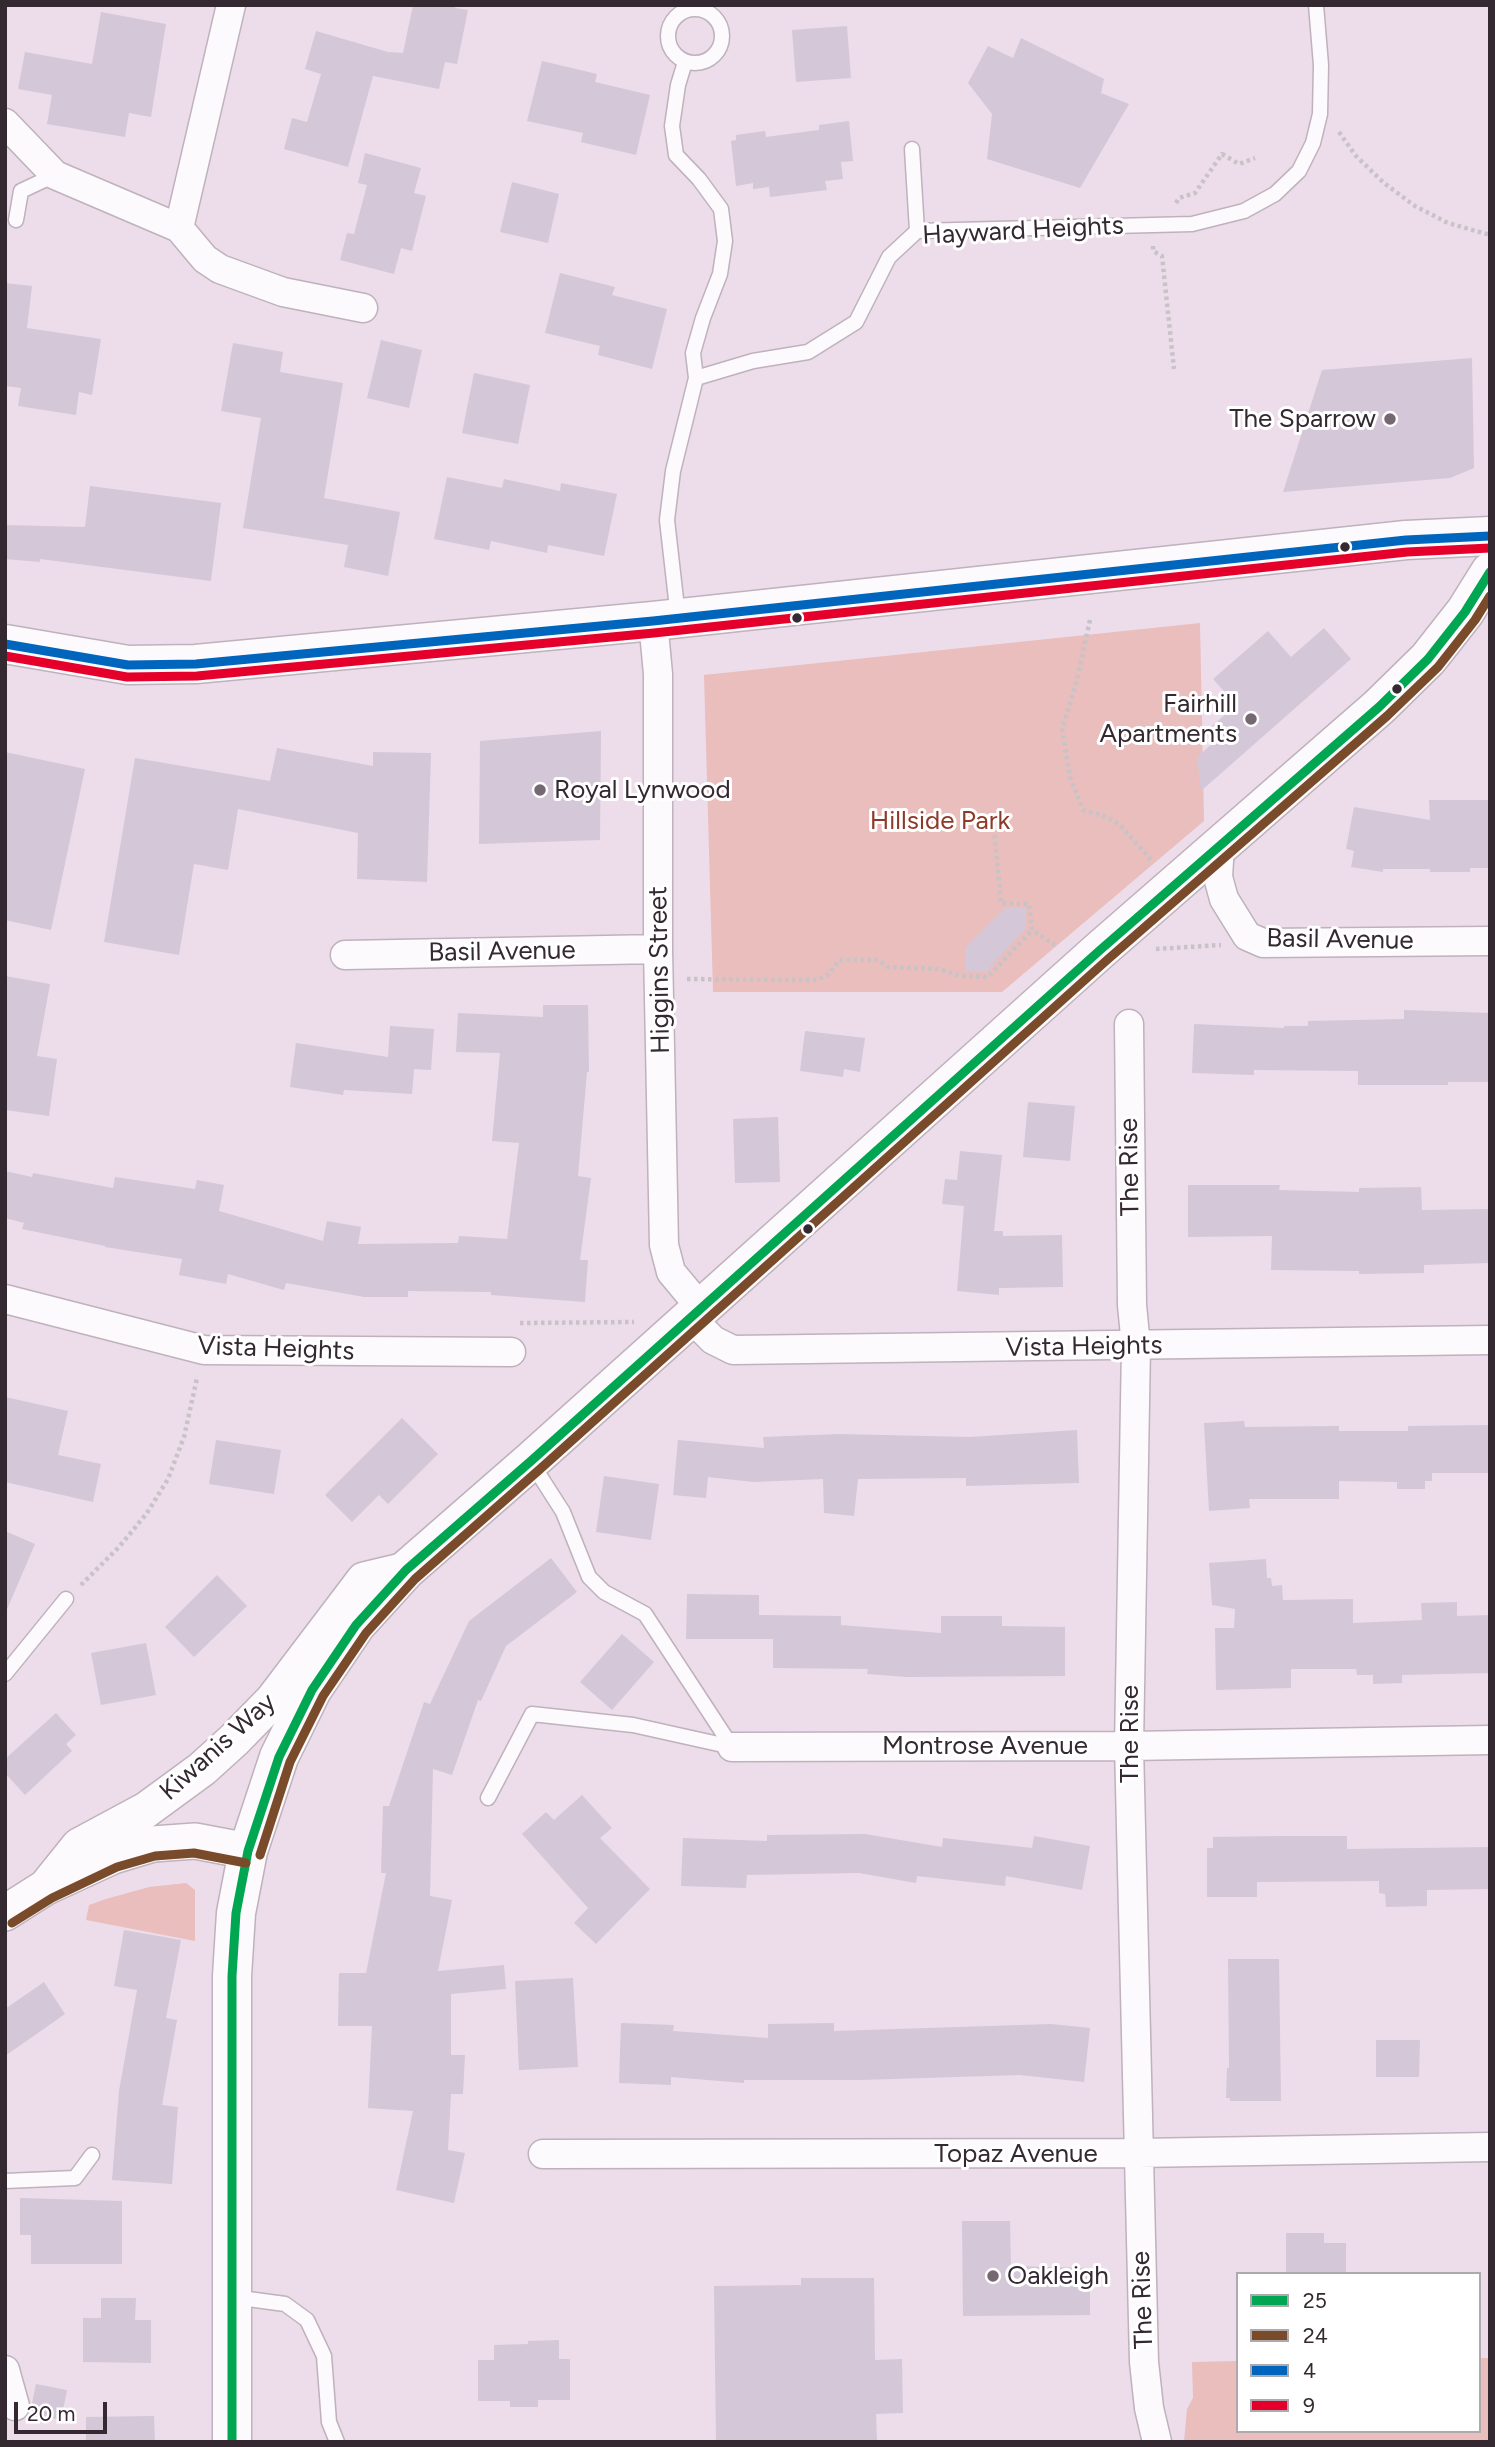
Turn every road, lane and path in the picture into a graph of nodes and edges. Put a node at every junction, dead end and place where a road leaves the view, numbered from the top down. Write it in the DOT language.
graph roads {
  1 [pos="231,5"];
  2 [pos="1316,5"];
  3 [pos="681,10"];
  4 [pos="685,62"];
  5 [pos="1320,114"];
  6 [pos="5,124"];
  7 [pos="912,149"];
  8 [pos="1255,158"];
  9 [pos="55,175"];
  10 [pos="16,220"];
  11 [pos="1152,225"];
  12 [pos="1167,225"];
  13 [pos="179,228"];
  14 [pos="916,231"];
  15 [pos="1490,235"];
  16 [pos="363,307"];
  17 [pos="1174,369"];
  18 [pos="696,378"];
  19 [pos="1490,536"];
  20 [pos="1490,572"];
  21 [pos="665,619"];
  22 [pos="1090,620"];
  23 [pos="5,644"];
  24 [pos="994,828"];
  25 [pos="1220,845"];
  26 [pos="1151,860"];
  27 [pos="1032,930"];
  28 [pos="1490,941"];
  29 [pos="1263,943"];
  30 [pos="1056,945"];
  31 [pos="659,949"];
  32 [pos="1152,949"];
  33 [pos="345,955"];
  34 [pos="659,979"];
  35 [pos="1129,1024"];
  36 [pos="5,1299"];
  37 [pos="696,1312"];
  38 [pos="513,1323"];
  39 [pos="1490,1340"];
  40 [pos="1136,1346"];
  41 [pos="204,1350"];
  42 [pos="511,1352"];
  43 [pos="531,1461"];
  44 [pos="406,1570"];
  45 [pos="66,1599"];
  46 [pos="5,1674"];
  47 [pos="1490,1740"];
  48 [pos="1129,1746"];
  49 [pos="732,1747"];
  50 [pos="488,1798"];
  51 [pos="248,1851"];
  52 [pos="46,1888"];
  53 [pos="5,1913"];
  54 [pos="1490,2147"];
  55 [pos="1139,2153"];
  56 [pos="543,2154"];
  57 [pos="92,2155"];
  58 [pos="5,2181"];
  59 [pos="232,2297"];
  60 [pos="5,2370"];
  61 [pos="15,2406"];
  62 [pos="232,2442"];
  63 [pos="337,2442"];
  64 [pos="1157,2442"];
  1 -- 13 [label="street"];
  2 -- 5 [label="lane, Hayward Heights"];
  3 -- 4 [label="lane"];
  3 -- 4 [label="lane"];
  4 -- 18 [label="lane"];
  5 -- 12 [label="lane, Hayward Heights"];
  5 -- 15 [label="path"];
  6 -- 9 [label="street"];
  7 -- 14 [label="lane"];
  8 -- 12 [label="path"];
  9 -- 10 [label="lane"];
  9 -- 13 [label="street"];
  11 -- 12 [label="lane, Hayward Heights"];
  11 -- 14 [label="lane, Hayward Heights"];
  11 -- 17 [label="path"];
  13 -- 16 [label="street"];
  14 -- 18 [label="lane, Hayward Heights"];
  18 -- 21 [label="lane"];
  19 -- 21 [label="main road"];
  20 -- 25 [label="main road"];
  21 -- 23 [label="main road"];
  21 -- 31 [label="street, Higgins Street"];
  22 -- 26 [label="path"];
  24 -- 27 [label="path"];
  25 -- 29 [label="street, Basil Avenue"];
  25 -- 37 [label="main road"];
  27 -- 30 [label="path"];
  27 -- 34 [label="path"];
  28 -- 29 [label="street, Basil Avenue"];
  29 -- 32 [label="path"];
  31 -- 33 [label="street, Basil Avenue"];
  31 -- 34 [label="street, Higgins Street"];
  34 -- 37 [label="street, Higgins Street"];
  35 -- 40 [label="street, The Rise"];
  36 -- 41 [label="street, Vista Heights"];
  37 -- 38 [label="path"];
  37 -- 40 [label="street, Vista Heights"];
  37 -- 43 [label="main road"];
  39 -- 40 [label="street, Vista Heights"];
  40 -- 48 [label="street, The Rise"];
  41 -- 42 [label="street, Vista Heights"];
  41 -- 45 [label="path"];
  43 -- 44 [label="main road"];
  43 -- 49 [label="lane"];
  44 -- 51 [label="main road"];
  44 -- 52 [label="street, Kiwanis Way"];
  45 -- 46 [label="lane"];
  47 -- 48 [label="street, Montrose Avenue"];
  48 -- 49 [label="street, Montrose Avenue"];
  48 -- 55 [label="street, The Rise"];
  49 -- 50 [label="lane"];
  51 -- 52 [label="street, Kiwanis Way"];
  51 -- 59 [label="main road"];
  52 -- 53 [label="street, Kiwanis Way"];
  54 -- 55 [label="street, Topaz Avenue"];
  55 -- 56 [label="street, Topaz Avenue"];
  55 -- 64 [label="street, The Rise"];
  57 -- 58 [label="lane"];
  59 -- 62 [label="main road"];
  59 -- 63 [label="lane"];
  60 -- 61 [label="street"];
}
